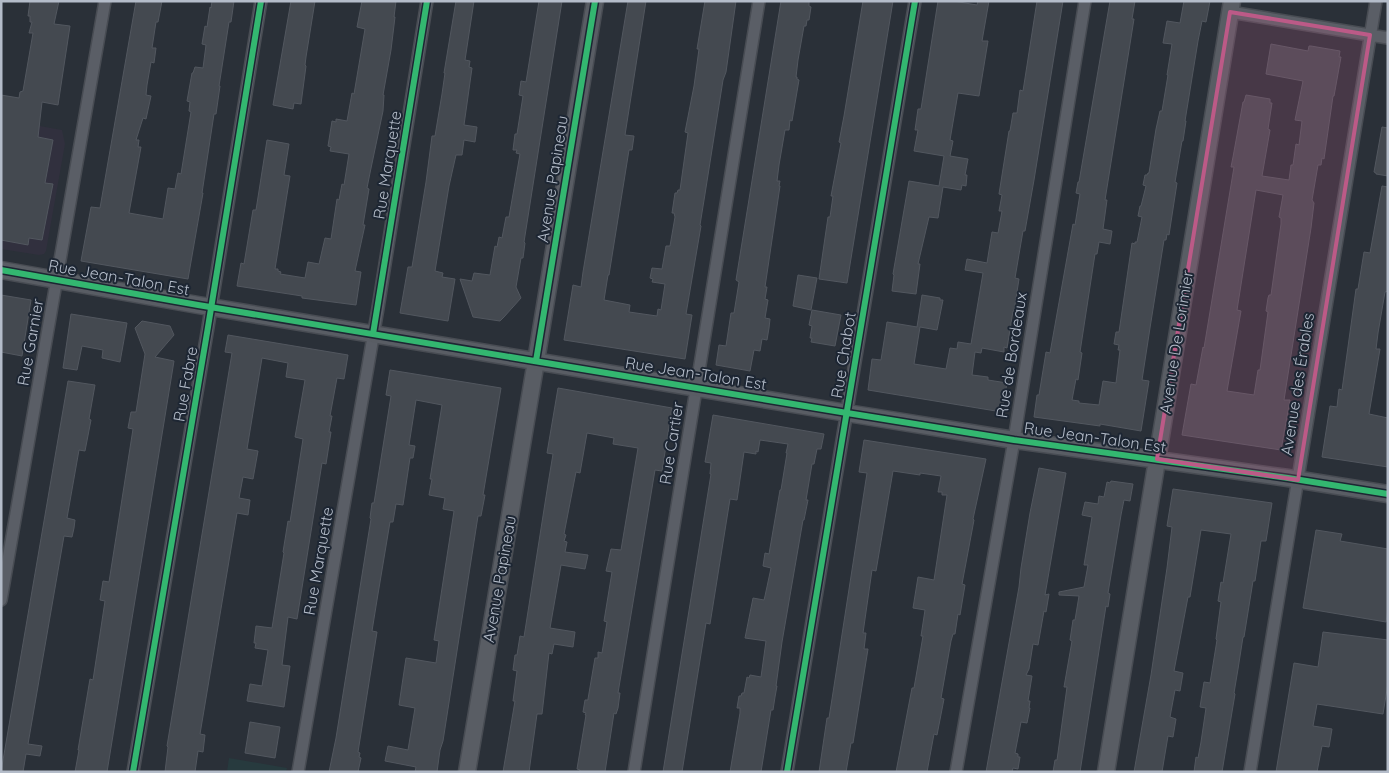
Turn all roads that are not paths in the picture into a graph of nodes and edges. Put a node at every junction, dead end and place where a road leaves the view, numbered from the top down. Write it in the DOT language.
graph roads {
  1 [pos="105,1"];
  2 [pos="261,1"];
  3 [pos="427,1"];
  4 [pos="595,1"];
  5 [pos="759,1"];
  6 [pos="915,1"];
  7 [pos="1085,1"];
  8 [pos="1376,1"];
  9 [pos="1231,7"];
  10 [pos="1370,35"];
  11 [pos="1388,38"];
  12 [pos="1,270"];
  13 [pos="57,280"];
  14 [pos="212,307"];
  15 [pos="373,334"];
  16 [pos="536,361"];
  17 [pos="697,387"];
  18 [pos="847,413"];
  19 [pos="1014,440"];
  20 [pos="1157,460"];
  21 [pos="1298,480"];
  22 [pos="1388,494"];
  23 [pos="1,600"];
  24 [pos="133,772"];
  25 [pos="298,772"];
  26 [pos="467,772"];
  27 [pos="634,772"];
  28 [pos="787,772"];
  29 [pos="956,772"];
  30 [pos="1106,772"];
  31 [pos="1250,772"];
  1 -- 13 [label="street, Rue Garnier"];
  2 -- 14 [label="street, Rue Fabre"];
  3 -- 15 [label="street, Rue Marquette"];
  4 -- 16 [label="main road, Avenue Papineau"];
  5 -- 17 [label="street, Rue Cartier"];
  6 -- 18 [label="street, Rue Chabot"];
  7 -- 19 [label="street, Rue de Bordeaux"];
  8 -- 10 [label="street, Avenue des Érables"];
  9 -- 10 [label="street"];
  9 -- 20 [label="main road, Avenue De Lorimier"];
  10 -- 11 [label="street"];
  10 -- 21 [label="street, Avenue des Érables"];
  12 -- 13 [label="main road, Rue Jean-Talon Est"];
  13 -- 14 [label="main road, Rue Jean-Talon Est"];
  13 -- 23 [label="street, Rue Garnier"];
  14 -- 15 [label="main road, Rue Jean-Talon Est"];
  14 -- 24 [label="street, Rue Fabre"];
  15 -- 16 [label="main road, Rue Jean-Talon Est"];
  15 -- 25 [label="street, Rue Marquette"];
  16 -- 17 [label="main road, Rue Jean-Talon Est"];
  16 -- 26 [label="main road, Avenue Papineau"];
  17 -- 18 [label="main road, Rue Jean-Talon Est"];
  17 -- 27 [label="street, Rue Cartier"];
  18 -- 19 [label="main road, Rue Jean-Talon Est"];
  18 -- 28 [label="street, Rue Chabot"];
  19 -- 20 [label="main road, Rue Jean-Talon Est"];
  19 -- 29 [label="street, Rue de Bordeaux"];
  20 -- 21 [label="main road, Rue Jean-Talon Est"];
  20 -- 30 [label="main road, Avenue De Lorimier"];
  21 -- 22 [label="main road, Rue Jean-Talon Est"];
  21 -- 31 [label="street, Avenue des Érables"];
}
